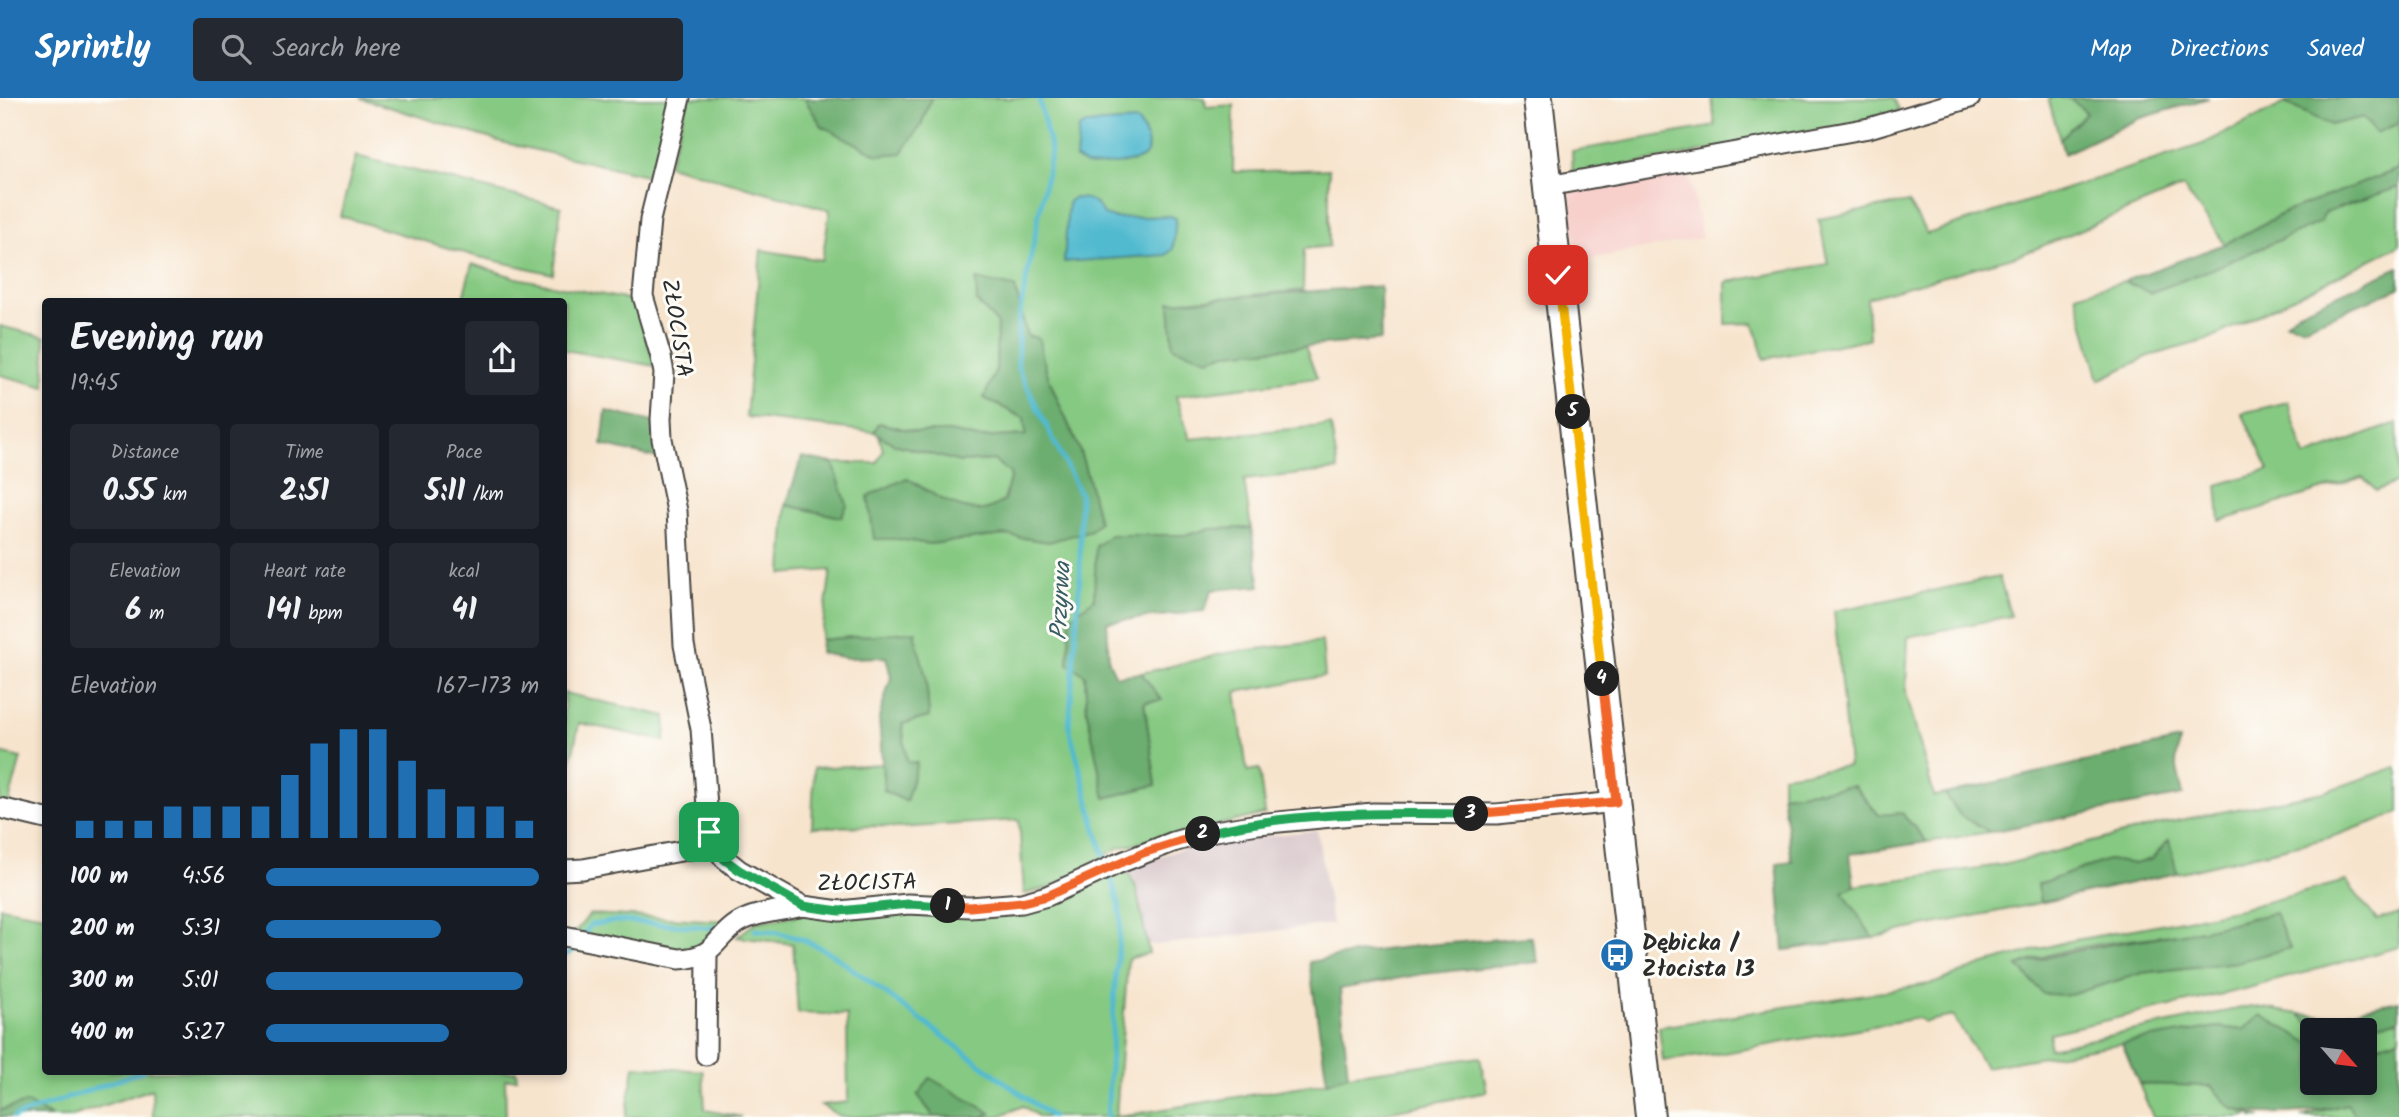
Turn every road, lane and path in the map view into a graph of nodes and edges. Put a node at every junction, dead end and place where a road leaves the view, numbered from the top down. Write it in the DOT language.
graph roads {
  1 [pos="680,98"];
  2 [pos="1538,98"];
  3 [pos="1970,98"];
  4 [pos="1548,186"];
  5 [pos="1616,802"];
  6 [pos="0,808"];
  7 [pos="42,818"];
  8 [pos="714,845"];
  9 [pos="567,870"];
  10 [pos="803,906"];
  11 [pos="567,937"];
  12 [pos="707,953"];
  13 [pos="706,1055"];
  14 [pos="1650,1117"];
  1 -- 8 [label="street, ZŁOCISTA"];
  2 -- 4 [label="street"];
  3 -- 4 [label="street"];
  4 -- 5 [label="street"];
  5 -- 10 [label="street, ZŁOCISTA"];
  5 -- 14 [label="street"];
  6 -- 7 [label="street"];
  8 -- 9 [label="street"];
  8 -- 10 [label="street, ZŁOCISTA"];
  10 -- 12 [label="street"];
  11 -- 12 [label="street"];
  12 -- 13 [label="street"];
}
